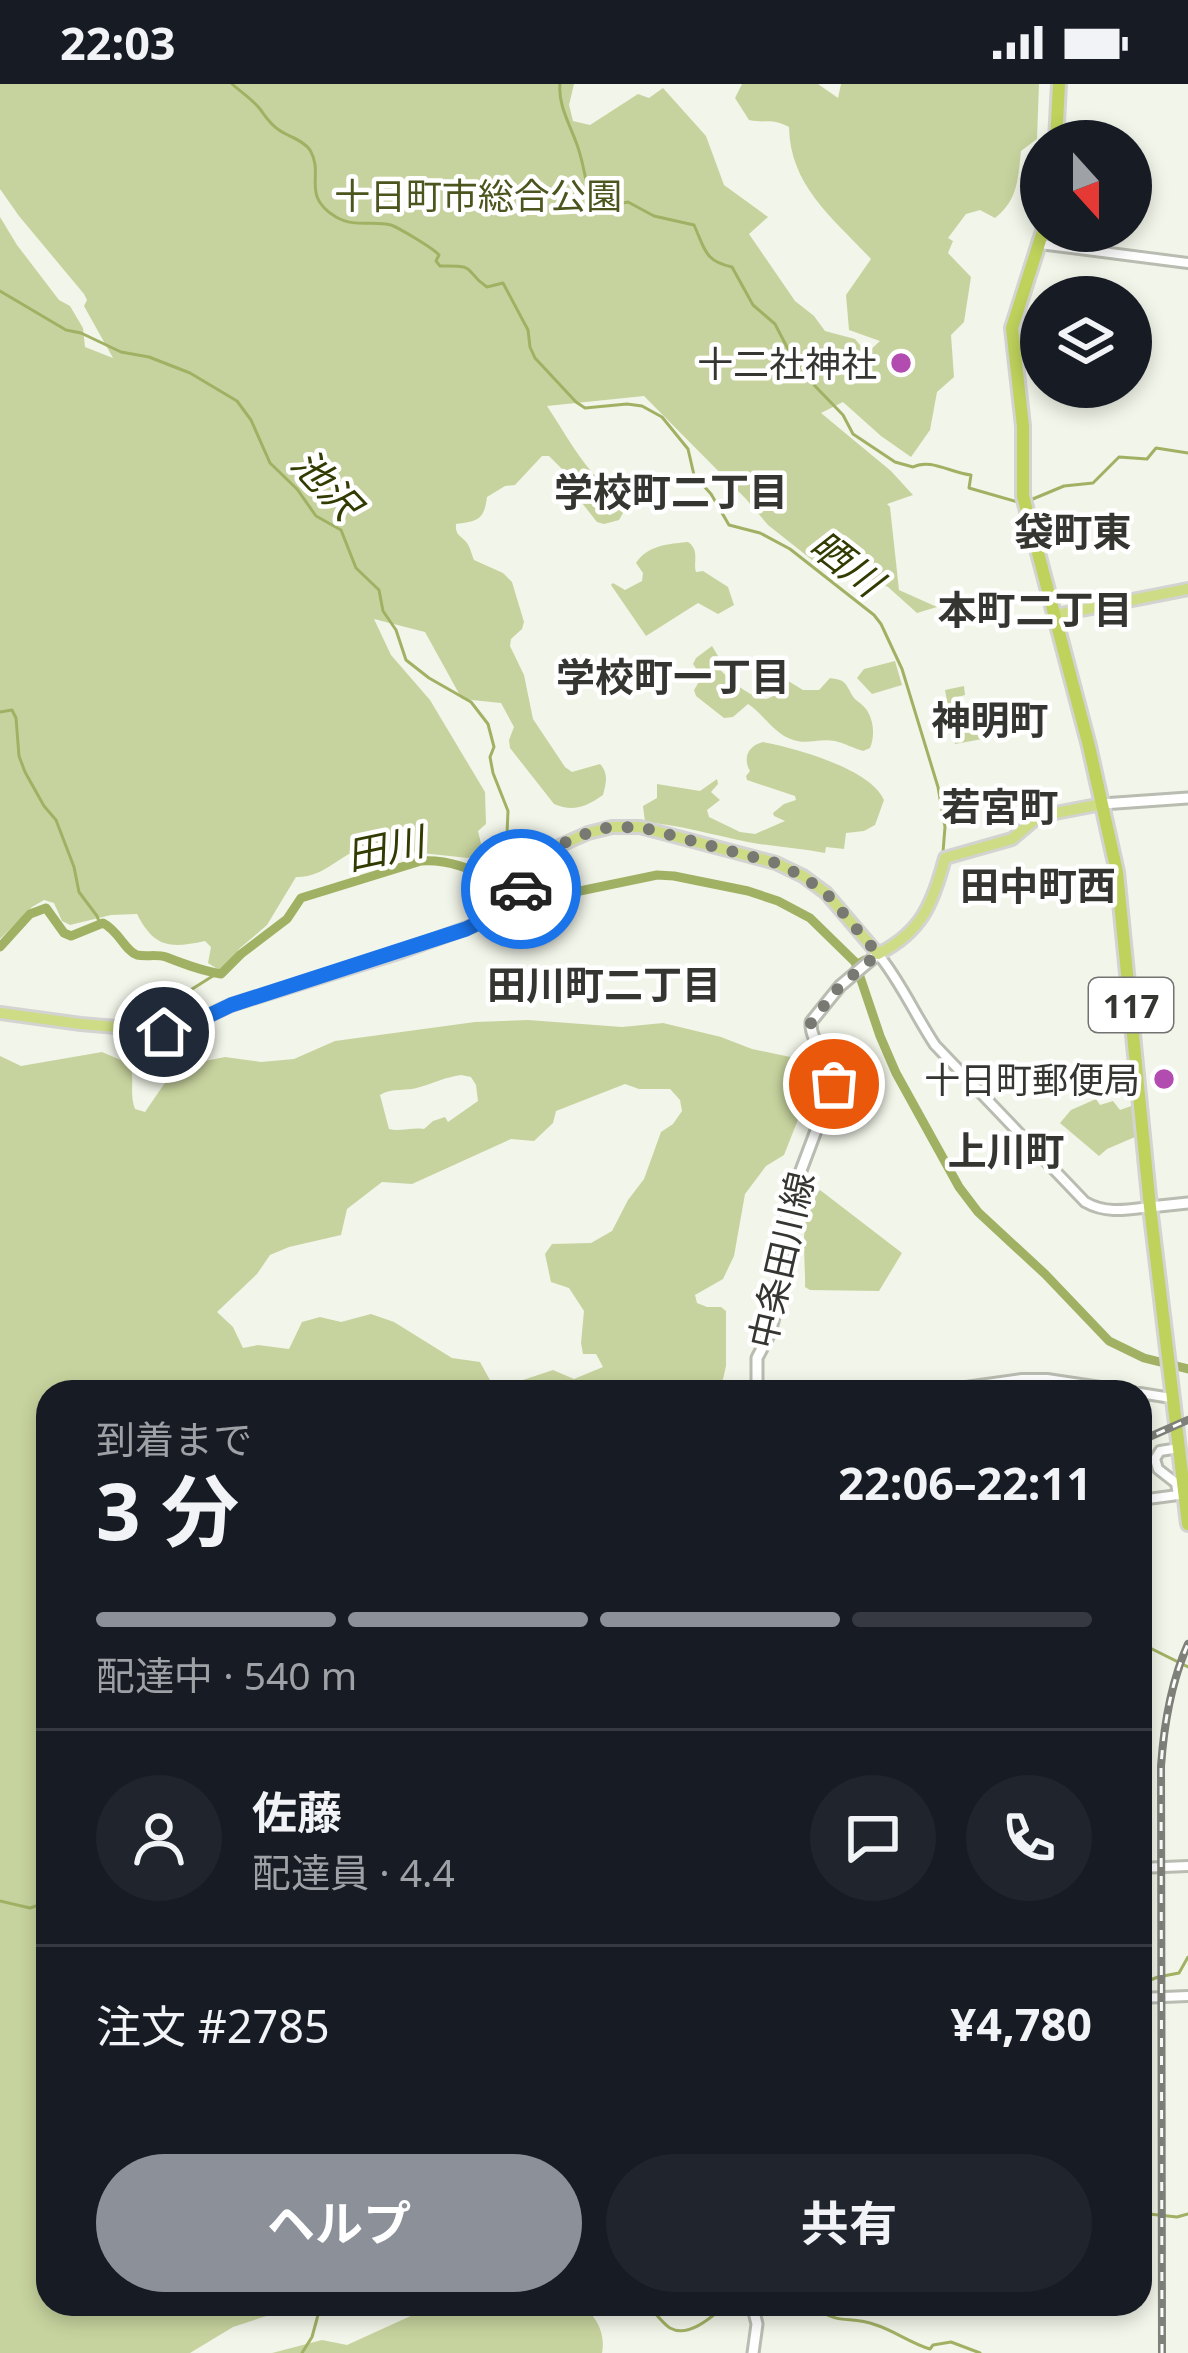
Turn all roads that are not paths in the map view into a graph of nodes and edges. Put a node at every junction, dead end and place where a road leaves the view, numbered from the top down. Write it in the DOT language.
graph roads {
  1 [pos="1059,84"];
  2 [pos="1057,120"];
  3 [pos="1037,252"];
  4 [pos="1130,252"];
  5 [pos="1188,262"];
  6 [pos="1188,589"];
  7 [pos="1056,615"];
  8 [pos="1188,798"];
  9 [pos="1102,804"];
  10 [pos="878,954"];
  11 [pos="0,1012"];
  12 [pos="1188,1204"];
  13 [pos="1150,1207"];
  14 [pos="757,1380"];
  15 [pos="1017,1380"];
  16 [pos="1055,1380"];
  17 [pos="1152,1394"];
  18 [pos="1173,1398"];
  19 [pos="1178,1448"];
  20 [pos="1152,1498"];
  21 [pos="1188,1521"];
  22 [pos="1188,1866"];
  23 [pos="1152,1868"];
  24 [pos="1188,1996"];
  25 [pos="1152,1998"];
  26 [pos="755,2316"];
  27 [pos="753,2353"];
  1 -- 2 [label="highway"];
  3 -- 7 [label="highway, 117"];
  4 -- 5 [label="street"];
  6 -- 7 [label="main road"];
  7 -- 9 [label="highway, 117"];
  8 -- 9 [label="main road"];
  9 -- 10 [label="main road"];
  9 -- 13 [label="highway, 117"];
  10 -- 11 [label="main road"];
  10 -- 13 [label="street"];
  10 -- 14 [label="main road, 中条田川線"];
  12 -- 13 [label="main road"];
  13 -- 18 [label="highway, 117"];
  15 -- 16 [label="street"];
  17 -- 18 [label="street"];
  18 -- 19 [label="highway, 117"];
  19 -- 20 [label="street"];
  19 -- 21 [label="highway, 117"];
  22 -- 23 [label="street"];
  24 -- 25 [label="street"];
  26 -- 27 [label="main road"];
}
